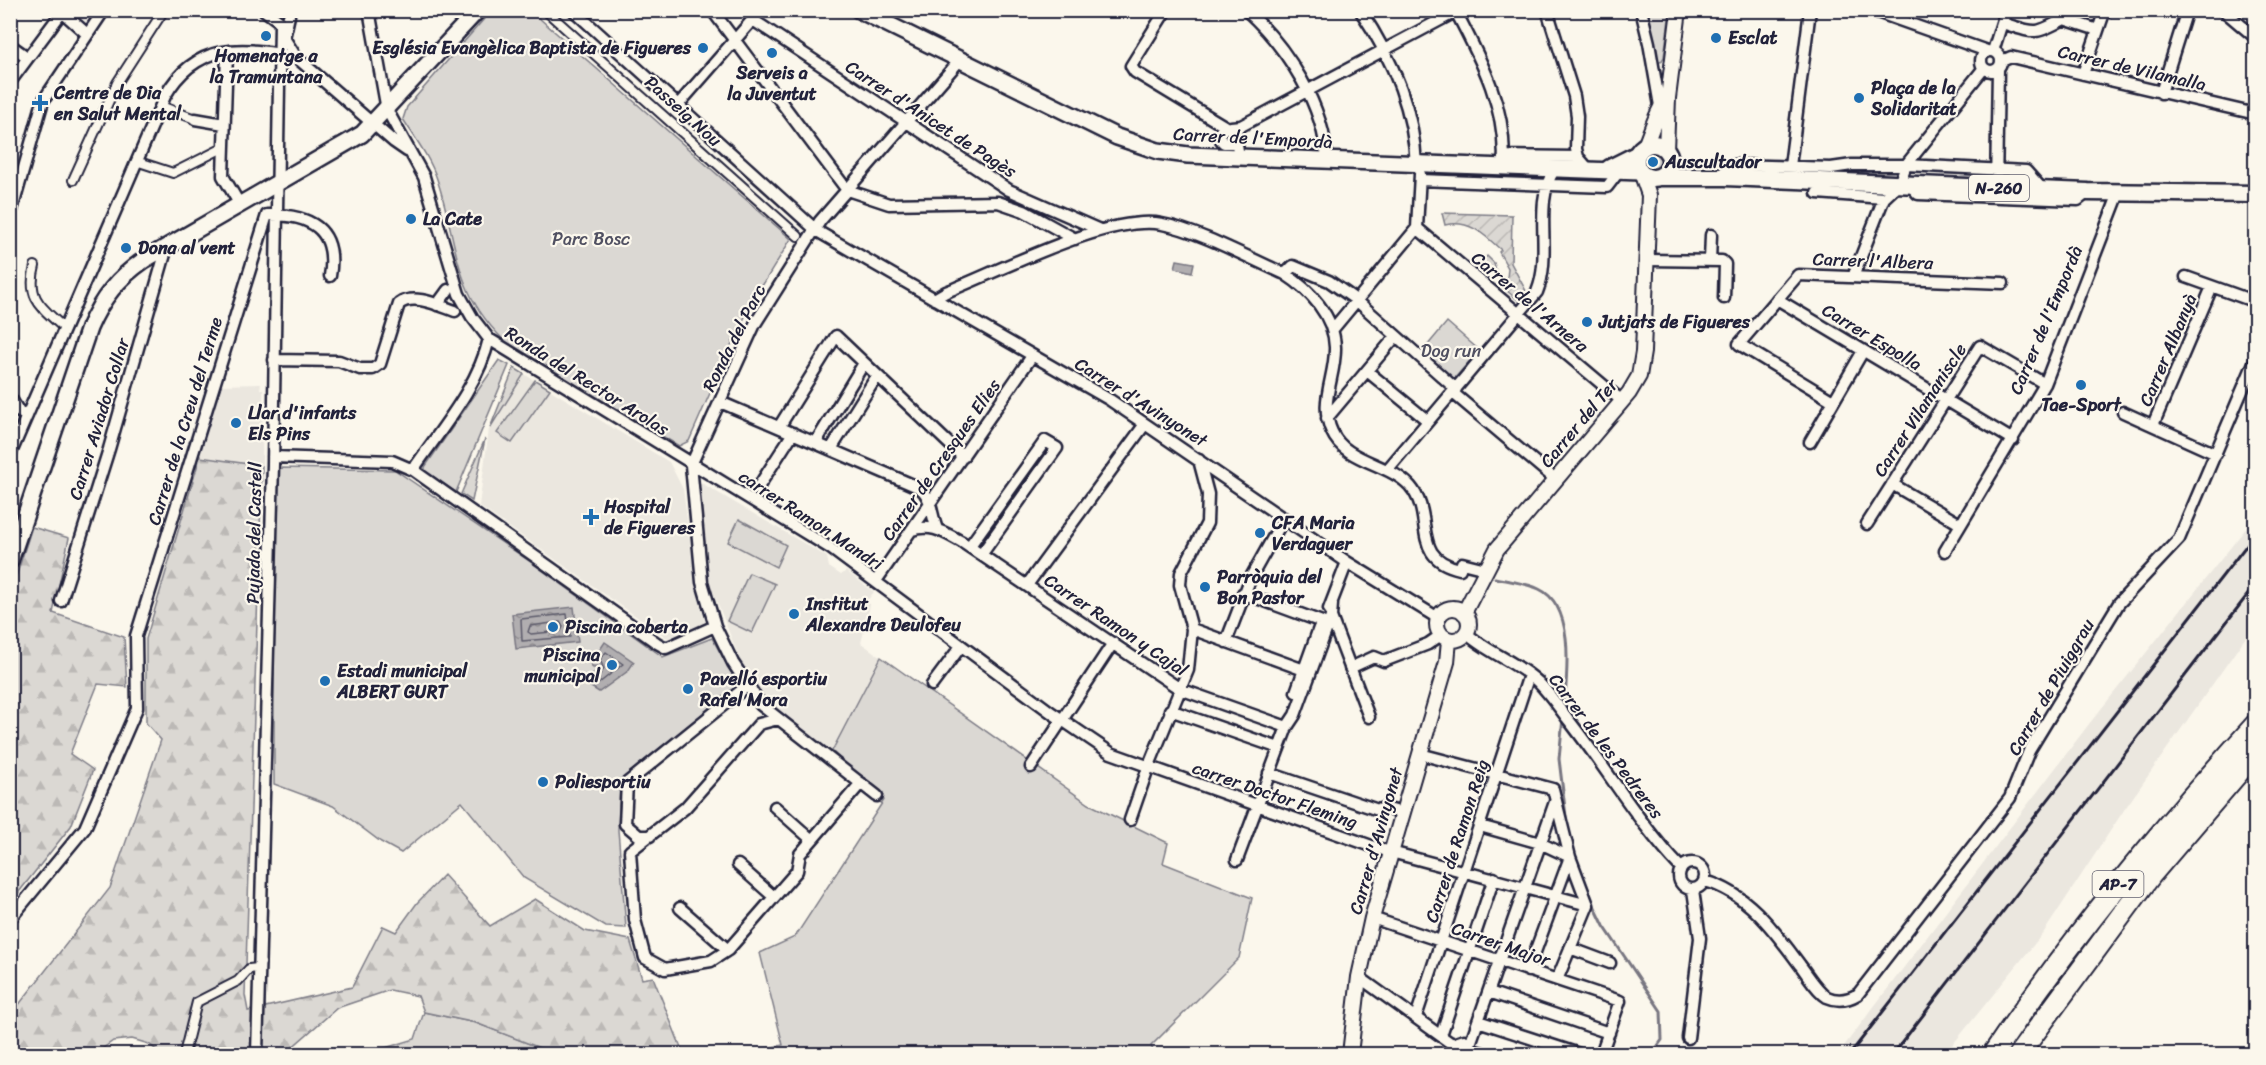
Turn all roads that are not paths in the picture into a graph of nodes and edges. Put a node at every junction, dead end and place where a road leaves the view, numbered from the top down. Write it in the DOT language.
graph roads {
  1 [pos="104,10"];
  2 [pos="165,10"];
  3 [pos="264,10"];
  4 [pos="369,10"];
  5 [pos="478,10"];
  6 [pos="545,10"];
  7 [pos="573,10"];
  8 [pos="712,10"];
  9 [pos="761,10"];
  10 [pos="859,10"];
  11 [pos="1166,10"];
  12 [pos="1246,10"];
  13 [pos="1360,10"];
  14 [pos="1547,10"];
  15 [pos="1641,10"];
  16 [pos="1679,10"];
  17 [pos="1810,10"];
  18 [pos="1871,10"];
  19 [pos="2006,10"];
  20 [pos="2105,10"];
  21 [pos="2187,10"];
  22 [pos="2223,10"];
  23 [pos="61,11"];
  24 [pos="1457,11"];
  25 [pos="1894,14"];
  26 [pos="287,16"];
  27 [pos="753,20"];
  28 [pos="2002,23"];
  29 [pos="2098,30"];
  30 [pos="87,34"];
  31 [pos="2256,38"];
  32 [pos="735,41"];
  33 [pos="10,45"];
  34 [pos="1384,51"];
  35 [pos="1990,51"];
  36 [pos="227,52"];
  37 [pos="280,54"];
  38 [pos="27,57"];
  39 [pos="296,57"];
  40 [pos="960,60"];
  41 [pos="1673,60"];
  42 [pos="1653,62"];
  43 [pos="2000,65"];
  44 [pos="1984,69"];
  45 [pos="2083,74"];
  46 [pos="10,82"];
  47 [pos="1307,90"];
  48 [pos="2161,93"];
  49 [pos="1664,102"];
  50 [pos="678,105"];
  51 [pos="161,106"];
  52 [pos="387,110"];
  53 [pos="2256,114"];
  54 [pos="195,119"];
  55 [pos="904,123"];
  56 [pos="224,124"];
  57 [pos="373,124"];
  58 [pos="396,129"];
  59 [pos="1229,130"];
  60 [pos="223,148"];
  61 [pos="1641,150"];
  62 [pos="407,151"];
  63 [pos="1668,152"];
  64 [pos="1216,157"];
  65 [pos="1578,157"];
  66 [pos="1239,158"];
  67 [pos="139,162"];
  68 [pos="1327,162"];
  69 [pos="1503,162"];
  70 [pos="1906,165"];
  71 [pos="1790,166"];
  72 [pos="1995,169"];
  73 [pos="1418,170"];
  74 [pos="1554,170"];
  75 [pos="1604,170"];
  76 [pos="1650,175"];
  77 [pos="1714,176"];
  78 [pos="73,180"];
  79 [pos="278,183"];
  80 [pos="1905,184"];
  81 [pos="1545,185"];
  82 [pos="1996,188"];
  83 [pos="847,190"];
  84 [pos="1880,190"];
  85 [pos="2043,190"];
  86 [pos="2088,192"];
  87 [pos="2119,193"];
  88 [pos="2139,193"];
  89 [pos="2256,194"];
  90 [pos="2256,203"];
  91 [pos="240,205"];
  92 [pos="272,215"];
  93 [pos="10,217"];
  94 [pos="1417,228"];
  95 [pos="1100,230"];
  96 [pos="817,231"];
  97 [pos="1711,235"];
  98 [pos="798,236"];
  99 [pos="1075,239"];
  100 [pos="167,246"];
  101 [pos="1647,260"];
  102 [pos="1710,261"];
  103 [pos="34,266"];
  104 [pos="1285,274"];
  105 [pos="330,276"];
  106 [pos="1853,277"];
  107 [pos="2186,278"];
  108 [pos="2003,283"];
  109 [pos="2212,287"];
  110 [pos="448,290"];
  111 [pos="1725,298"];
  112 [pos="934,299"];
  113 [pos="1777,299"];
  114 [pos="1356,300"];
  115 [pos="2256,302"];
  116 [pos="437,305"];
  117 [pos="455,311"];
  118 [pos="1518,315"];
  119 [pos="65,329"];
  120 [pos="1333,329"];
  121 [pos="1396,336"];
  122 [pos="489,339"];
  123 [pos="1863,351"];
  124 [pos="1032,356"];
  125 [pos="2256,358"];
  126 [pos="274,360"];
  127 [pos="864,363"];
  128 [pos="1367,371"];
  129 [pos="877,376"];
  130 [pos="2045,384"];
  131 [pos="1455,391"];
  132 [pos="10,397"];
  133 [pos="1945,400"];
  134 [pos="1622,401"];
  135 [pos="1833,401"];
  136 [pos="720,402"];
  137 [pos="2123,412"];
  138 [pos="27,416"];
  139 [pos="1327,418"];
  140 [pos="1428,422"];
  141 [pos="1145,424"];
  142 [pos="2153,425"];
  143 [pos="780,427"];
  144 [pos="793,432"];
  145 [pos="2013,440"];
  146 [pos="816,442"];
  147 [pos="1810,442"];
  148 [pos="831,449"];
  149 [pos="2216,454"];
  150 [pos="10,455"];
  151 [pos="273,457"];
  152 [pos="963,457"];
  153 [pos="1199,460"];
  154 [pos="691,465"];
  155 [pos="1387,470"];
  156 [pos="413,471"];
  157 [pos="1555,479"];
  158 [pos="1892,484"];
  159 [pos="757,489"];
  160 [pos="930,501"];
  161 [pos="1284,518"];
  162 [pos="1867,524"];
  163 [pos="1960,524"];
  164 [pos="937,529"];
  165 [pos="912,530"];
  166 [pos="969,547"];
  167 [pos="1945,551"];
  168 [pos="981,555"];
  169 [pos="10,561"];
  170 [pos="1347,562"];
  171 [pos="1486,569"];
  172 [pos="876,582"];
  173 [pos="1027,585"];
  174 [pos="1244,593"];
  175 [pos="61,601"];
  176 [pos="1464,613"];
  177 [pos="1438,618"];
  178 [pos="1327,619"];
  179 [pos="715,626"];
  180 [pos="1192,629"];
  181 [pos="1466,633"];
  182 [pos="1445,638"];
  183 [pos="1226,642"];
  184 [pos="1113,643"];
  185 [pos="961,646"];
  186 [pos="1350,668"];
  187 [pos="1304,670"];
  188 [pos="1529,675"];
  189 [pos="932,685"];
  190 [pos="747,686"];
  191 [pos="1180,688"];
  192 [pos="761,705"];
  193 [pos="1170,710"];
  194 [pos="1369,717"];
  195 [pos="778,719"];
  196 [pos="1062,720"];
  197 [pos="759,724"];
  198 [pos="2256,724"];
  199 [pos="1287,727"];
  200 [pos="1279,748"];
  201 [pos="2256,752"];
  202 [pos="1420,754"];
  203 [pos="1031,767"];
  204 [pos="1148,768"];
  205 [pos="1269,773"];
  206 [pos="1495,775"];
  207 [pos="861,783"];
  208 [pos="877,796"];
  209 [pos="1555,802"];
  210 [pos="1256,806"];
  211 [pos="775,807"];
  212 [pos="1402,813"];
  213 [pos="1130,820"];
  214 [pos="1480,826"];
  215 [pos="650,836"];
  216 [pos="812,840"];
  217 [pos="1540,843"];
  218 [pos="1391,852"];
  219 [pos="1570,857"];
  220 [pos="1238,860"];
  221 [pos="738,865"];
  222 [pos="1682,868"];
  223 [pos="1465,870"];
  224 [pos="1494,879"];
  225 [pos="1705,881"];
  226 [pos="1524,888"];
  227 [pos="1693,890"];
  228 [pos="1556,896"];
  229 [pos="774,897"];
  230 [pos="1588,905"];
  231 [pos="680,908"];
  232 [pos="1372,918"];
  233 [pos="10,919"];
  234 [pos="1442,942"];
  235 [pos="1570,948"];
  236 [pos="728,950"];
  237 [pos="1469,951"];
  238 [pos="1500,961"];
  239 [pos="261,962"];
  240 [pos="1610,963"];
  241 [pos="1528,970"];
  242 [pos="1359,977"];
  243 [pos="1557,981"];
  244 [pos="1489,992"];
  245 [pos="1416,1017"];
  246 [pos="1478,1021"];
  247 [pos="1609,1033"];
  248 [pos="1441,1035"];
  249 [pos="1688,1038"];
  250 [pos="1451,1049"];
  251 [pos="1471,1050"];
  252 [pos="184,1054"];
  253 [pos="257,1054"];
  254 [pos="1350,1054"];
  255 [pos="1486,1054"];
  256 [pos="1579,1054"];
  257 [pos="1602,1054"];
  258 [pos="1993,1054"];
  259 [pos="2019,1054"];
  1 -- 30 [label="street"];
  2 -- 78 [label="street"];
  3 -- 26 [label="street"];
  4 -- 52 [label="street, Ronda del Rector Arolas"];
  5 -- 52 [label="main road"];
  6 -- 98 [label="street, Passeig Nou"];
  7 -- 50 [label="street, Passeig Nou"];
  8 -- 32 [label="street"];
  9 -- 27 [label="street"];
  10 -- 40 [label="main road, Carrer de l'Empordà / N-260"];
  11 -- 59 [label="street"];
  12 -- 47 [label="street"];
  13 -- 34 [label="street"];
  14 -- 65 [label="street"];
  15 -- 42 [label="street"];
  16 -- 41 [label="street"];
  17 -- 71 [label="street"];
  18 -- 25 [label="street"];
  19 -- 28 [label="street"];
  20 -- 29 [label="street"];
  21 -- 48 [label="street"];
  22 -- 31 [label="street"];
  23 -- 30 [label="street"];
  23 -- 38 [label="street"];
  24 -- 34 [label="street"];
  24 -- 69 [label="street"];
  25 -- 35 [label="street"];
  26 -- 37 [label="street, Pujada del Castell"];
  26 -- 39 [label="street"];
  27 -- 32 [label="street"];
  27 -- 55 [label="street, Carrer d'Anicet de Pagès"];
  28 -- 29 [label="street"];
  28 -- 35 [label="street"];
  29 -- 45 [label="street"];
  30 -- 93 [label="street"];
  32 -- 50 [label="street"];
  32 -- 83 [label="street"];
  33 -- 38 [label="street"];
  34 -- 47 [label="street"];
  34 -- 73 [label="street"];
  35 -- 43 [label="street"];
  35 -- 44 [label="street"];
  36 -- 37 [label="street"];
  36 -- 51 [label="street"];
  36 -- 56 [label="street"];
  37 -- 39 [label="street"];
  37 -- 79 [label="street, Pujada del Castell"];
  38 -- 46 [label="street"];
  39 -- 57 [label="street, Ronda del Rector Arolas"];
  40 -- 55 [label="street, Ronda del Parc"];
  40 -- 64 [label="main road, Carrer de l'Empordà / N-260"];
  41 -- 42 [label="street"];
  41 -- 49 [label="street"];
  42 -- 49 [label="street"];
  43 -- 44 [label="street"];
  43 -- 45 [label="street, Carrer de Vilamalla"];
  43 -- 72 [label="street"];
  44 -- 70 [label="street"];
  45 -- 48 [label="street, Carrer de Vilamalla"];
  47 -- 59 [label="street"];
  47 -- 68 [label="street"];
  48 -- 53 [label="street, Carrer de Vilamalla"];
  49 -- 61 [label="street"];
  49 -- 63 [label="street"];
  50 -- 96 [label="street, Passeig Nou"];
  51 -- 54 [label="street"];
  51 -- 67 [label="street"];
  52 -- 57 [label="main road"];
  52 -- 58 [label="street, Ronda del Rector Arolas"];
  54 -- 56 [label="street"];
  55 -- 83 [label="street, Ronda del Parc"];
  55 -- 95 [label="street, Carrer d'Anicet de Pagès"];
  56 -- 60 [label="street"];
  57 -- 58 [label="street"];
  57 -- 62 [label="street, Ronda del Rector Arolas"];
  57 -- 79 [label="main road"];
  58 -- 62 [label="street, Ronda del Rector Arolas"];
  59 -- 64 [label="street"];
  59 -- 66 [label="street"];
  60 -- 67 [label="street"];
  60 -- 91 [label="street"];
  61 -- 63 [label="main road, N-260"];
  61 -- 75 [label="main road, Carrer de l'Empordà / N-260"];
  61 -- 76 [label="main road"];
  62 -- 122 [label="street, Ronda del Rector Arolas"];
  63 -- 76 [label="main road"];
  63 -- 77 [label="main road, N-260"];
  64 -- 66 [label="main road, Carrer de l'Empordà / N-260"];
  65 -- 69 [label="street, Carrer de l'Empordà"];
  65 -- 75 [label="street"];
  66 -- 68 [label="main road, Carrer de l'Empordà / N-260"];
  67 -- 119 [label="street"];
  68 -- 73 [label="main road, Carrer de l'Empordà / N-260"];
  69 -- 73 [label="main road, Carrer de l'Empordà / N-260"];
  69 -- 74 [label="main road, Carrer de l'Empordà / N-260"];
  70 -- 71 [label="street"];
  70 -- 72 [label="street"];
  70 -- 80 [label="street"];
  71 -- 77 [label="street"];
  72 -- 82 [label="street"];
  72 -- 85 [label="street"];
  73 -- 81 [label="street, Carrer de l'Empordà"];
  73 -- 94 [label="street"];
  74 -- 75 [label="main road, Carrer de l'Empordà / N-260"];
  74 -- 81 [label="street"];
  75 -- 76 [label="main road, Carrer de l'Empordà / N-260"];
  75 -- 81 [label="street, Carrer de l'Empordà"];
  76 -- 77 [label="main road, N-260"];
  76 -- 101 [label="street, Carrer del Ter"];
  77 -- 84 [label="main road, N-260"];
  79 -- 91 [label="main road"];
  79 -- 92 [label="street, Pujada del Castell"];
  80 -- 82 [label="main road, N-260"];
  80 -- 84 [label="main road, N-260"];
  80 -- 86 [label="street"];
  81 -- 118 [label="street"];
  82 -- 85 [label="main road, N-260"];
  83 -- 96 [label="street, Ronda del Parc"];
  83 -- 99 [label="street"];
  84 -- 106 [label="street"];
  85 -- 86 [label="main road, N-260"];
  86 -- 87 [label="main road, N-260"];
  87 -- 88 [label="main road, N-260"];
  87 -- 130 [label="street, Carrer de l'Empordà"];
  88 -- 89 [label="main road, N-260"];
  88 -- 90 [label="main road, N-260"];
  91 -- 100 [label="main road"];
  92 -- 105 [label="street"];
  92 -- 126 [label="street, Pujada del Castell"];
  92 -- 233 [label="street, Carrer de la Creu del Terme"];
  94 -- 114 [label="street"];
  94 -- 118 [label="street, Carrer de l'Arnera"];
  95 -- 99 [label="street"];
  95 -- 104 [label="street"];
  96 -- 112 [label="street, Carrer d'Avinyonet"];
  96 -- 136 [label="street, Ronda del Parc"];
  97 -- 102 [label="street"];
  99 -- 112 [label="street"];
  100 -- 169 [label="main road"];
  100 -- 175 [label="street, Carrer Aviador Collar"];
  101 -- 102 [label="street"];
  101 -- 134 [label="street, Carrer del Ter"];
  102 -- 111 [label="street"];
  103 -- 119 [label="street"];
  104 -- 114 [label="street"];
  104 -- 120 [label="street"];
  106 -- 108 [label="street, Carrer l'Albera"];
  106 -- 113 [label="street, Carrer l'Albera"];
  107 -- 109 [label="street, Carrer Albanyà"];
  109 -- 115 [label="street, Carrer Albanyà"];
  109 -- 142 [label="street, Carrer Albanyà"];
  110 -- 116 [label="street"];
  112 -- 124 [label="street, Carrer d'Avinyonet"];
  113 -- 123 [label="street, Carrer Espolla"];
  113 -- 135 [label="street, Carrer l'Albera"];
  114 -- 120 [label="street"];
  114 -- 121 [label="street"];
  116 -- 117 [label="street"];
  116 -- 126 [label="street"];
  118 -- 131 [label="street"];
  118 -- 134 [label="street, Carrer de l'Arnera"];
  119 -- 138 [label="street"];
  120 -- 139 [label="street"];
  121 -- 128 [label="street"];
  121 -- 131 [label="street"];
  122 -- 154 [label="street, Ronda del Rector Arolas"];
  122 -- 156 [label="street"];
  123 -- 133 [label="street, Carrer Espolla"];
  123 -- 135 [label="street"];
  124 -- 141 [label="street, Carrer d'Avinyonet"];
  124 -- 152 [label="street, Carrer de Cresques Elies"];
  125 -- 149 [label="street, Carrer de Piuiggrau"];
  126 -- 151 [label="street, Pujada del Castell"];
  127 -- 129 [label="street"];
  127 -- 143 [label="street"];
  127 -- 146 [label="street"];
  128 -- 139 [label="street"];
  128 -- 140 [label="street"];
  129 -- 148 [label="street"];
  129 -- 152 [label="street"];
  130 -- 133 [label="street, Carrer Vilamaniscle"];
  130 -- 145 [label="street, Carrer de l'Empordà"];
  131 -- 140 [label="street"];
  131 -- 157 [label="street"];
  132 -- 138 [label="street"];
  133 -- 145 [label="street, Carrer Espolla"];
  133 -- 158 [label="street, Carrer Vilamaniscle"];
  134 -- 157 [label="street, Carrer del Ter"];
  135 -- 147 [label="street"];
  136 -- 143 [label="street"];
  136 -- 154 [label="street, Ronda del Parc"];
  137 -- 142 [label="street, Carrer Albanyà"];
  138 -- 150 [label="street"];
  139 -- 155 [label="street"];
  140 -- 155 [label="street"];
  141 -- 153 [label="street, Carrer d'Avinyonet"];
  141 -- 173 [label="street"];
  142 -- 149 [label="street, Carrer Albanyà"];
  143 -- 144 [label="street"];
  144 -- 146 [label="street"];
  144 -- 159 [label="street"];
  145 -- 163 [label="street, Carrer de l'Empordà"];
  146 -- 148 [label="street"];
  148 -- 160 [label="street"];
  149 -- 225 [label="street, Carrer de Piuiggrau"];
  151 -- 156 [label="street"];
  151 -- 239 [label="street, Pujada del Castell"];
  152 -- 160 [label="street, Carrer de Cresques Elies"];
  153 -- 161 [label="street, Carrer d'Avinyonet"];
  153 -- 180 [label="street"];
  154 -- 172 [label="street, carrer Ramon Mandri"];
  154 -- 179 [label="street"];
  155 -- 171 [label="street"];
  156 -- 179 [label="street"];
  157 -- 171 [label="street, Carrer del Ter"];
  158 -- 162 [label="street, Carrer Vilamaniscle"];
  158 -- 163 [label="street"];
  160 -- 164 [label="street"];
  160 -- 165 [label="street, Carrer de Cresques Elies"];
  161 -- 170 [label="street, Carrer d'Avinyonet"];
  161 -- 174 [label="street"];
  163 -- 167 [label="street, Carrer de l'Empordà"];
  164 -- 165 [label="street"];
  164 -- 166 [label="street, Carrer Ramon y Cajal"];
  165 -- 172 [label="street, Carrer de Cresques Elies"];
  166 -- 168 [label="street, Carrer Ramon y Cajal"];
  166 -- 168 [label="street"];
  168 -- 173 [label="street, Carrer Ramon y Cajal"];
  170 -- 177 [label="street, Carrer d'Avinyonet"];
  170 -- 178 [label="street"];
  171 -- 176 [label="street, Carrer del Ter"];
  172 -- 185 [label="street, carrer Ramon Mandri"];
  173 -- 184 [label="street, Carrer Ramon y Cajal"];
  174 -- 178 [label="street"];
  174 -- 183 [label="street"];
  176 -- 177 [label="street"];
  176 -- 181 [label="street"];
  177 -- 182 [label="street"];
  178 -- 186 [label="street"];
  178 -- 187 [label="street"];
  178 -- 199 [label="street"];
  179 -- 190 [label="street"];
  180 -- 183 [label="street"];
  180 -- 191 [label="street"];
  181 -- 182 [label="street"];
  181 -- 188 [label="street, Carrer de les Pedreres"];
  182 -- 186 [label="street"];
  182 -- 202 [label="street, Carrer d'Avinyonet"];
  183 -- 187 [label="street"];
  184 -- 191 [label="street, Carrer Ramon y Cajal"];
  184 -- 196 [label="street"];
  185 -- 189 [label="street"];
  185 -- 196 [label="street, carrer Ramon Mandri"];
  186 -- 194 [label="street"];
  187 -- 199 [label="street"];
  188 -- 206 [label="street, Carrer de Ramon Reig"];
  188 -- 222 [label="street, Carrer de les Pedreres"];
  190 -- 192 [label="street"];
  190 -- 215 [label="street"];
  191 -- 193 [label="street"];
  191 -- 199 [label="street, Carrer Ramon y Cajal"];
  192 -- 195 [label="street"];
  192 -- 197 [label="street"];
  193 -- 200 [label="street"];
  193 -- 204 [label="street"];
  195 -- 197 [label="street"];
  195 -- 207 [label="street"];
  196 -- 203 [label="street"];
  196 -- 204 [label="street, carrer Ramon Mandri"];
  197 -- 215 [label="street"];
  198 -- 258 [label="highway, AP-7"];
  199 -- 200 [label="street"];
  200 -- 205 [label="street"];
  201 -- 259 [label="highway, AP-7"];
  202 -- 206 [label="street"];
  202 -- 212 [label="street, Carrer d'Avinyonet"];
  204 -- 210 [label="street, carrer Doctor Fleming"];
  204 -- 213 [label="street"];
  205 -- 210 [label="street"];
  205 -- 212 [label="street"];
  206 -- 209 [label="street"];
  206 -- 214 [label="street, Carrer de Ramon Reig"];
  207 -- 208 [label="street"];
  207 -- 216 [label="street"];
  209 -- 217 [label="street"];
  209 -- 219 [label="street"];
  210 -- 218 [label="street, carrer Doctor Fleming"];
  210 -- 220 [label="street"];
  211 -- 216 [label="street"];
  212 -- 218 [label="street, Carrer d'Avinyonet"];
  214 -- 217 [label="street"];
  214 -- 223 [label="street, Carrer de Ramon Reig"];
  215 -- 236 [label="street"];
  216 -- 229 [label="street"];
  217 -- 219 [label="street"];
  217 -- 226 [label="street"];
  218 -- 223 [label="street, carrer Doctor Fleming"];
  218 -- 232 [label="street, Carrer d'Avinyonet"];
  219 -- 228 [label="street"];
  219 -- 230 [label="street"];
  221 -- 229 [label="street"];
  222 -- 225 [label="street"];
  222 -- 227 [label="street"];
  223 -- 224 [label="street, carrer Doctor Fleming"];
  223 -- 234 [label="street, Carrer de Ramon Reig"];
  224 -- 226 [label="street, carrer Doctor Fleming"];
  224 -- 237 [label="street"];
  225 -- 227 [label="street"];
  226 -- 228 [label="street, carrer Doctor Fleming"];
  226 -- 238 [label="street"];
  227 -- 249 [label="street"];
  228 -- 230 [label="street, carrer Doctor Fleming"];
  228 -- 241 [label="street"];
  229 -- 236 [label="street"];
  230 -- 235 [label="street"];
  231 -- 236 [label="street"];
  232 -- 234 [label="street, Carrer Major"];
  232 -- 242 [label="street, Carrer d'Avinyonet"];
  234 -- 237 [label="street, Carrer Major"];
  234 -- 245 [label="street, Carrer de Ramon Reig"];
  235 -- 240 [label="street"];
  235 -- 243 [label="street"];
  237 -- 238 [label="street, Carrer Major"];
  237 -- 248 [label="street"];
  238 -- 241 [label="street, Carrer Major"];
  238 -- 244 [label="street"];
  239 -- 252 [label="street"];
  239 -- 253 [label="street, Pujada del Castell"];
  241 -- 243 [label="street, Carrer Major"];
  242 -- 245 [label="street"];
  242 -- 254 [label="street, Carrer d'Avinyonet"];
  243 -- 247 [label="street, Carrer Major"];
  244 -- 246 [label="street"];
  244 -- 247 [label="street"];
  245 -- 248 [label="street"];
  246 -- 251 [label="street"];
  246 -- 256 [label="street"];
  247 -- 257 [label="street"];
  248 -- 250 [label="street"];
  250 -- 251 [label="street"];
  251 -- 255 [label="street"];
}
